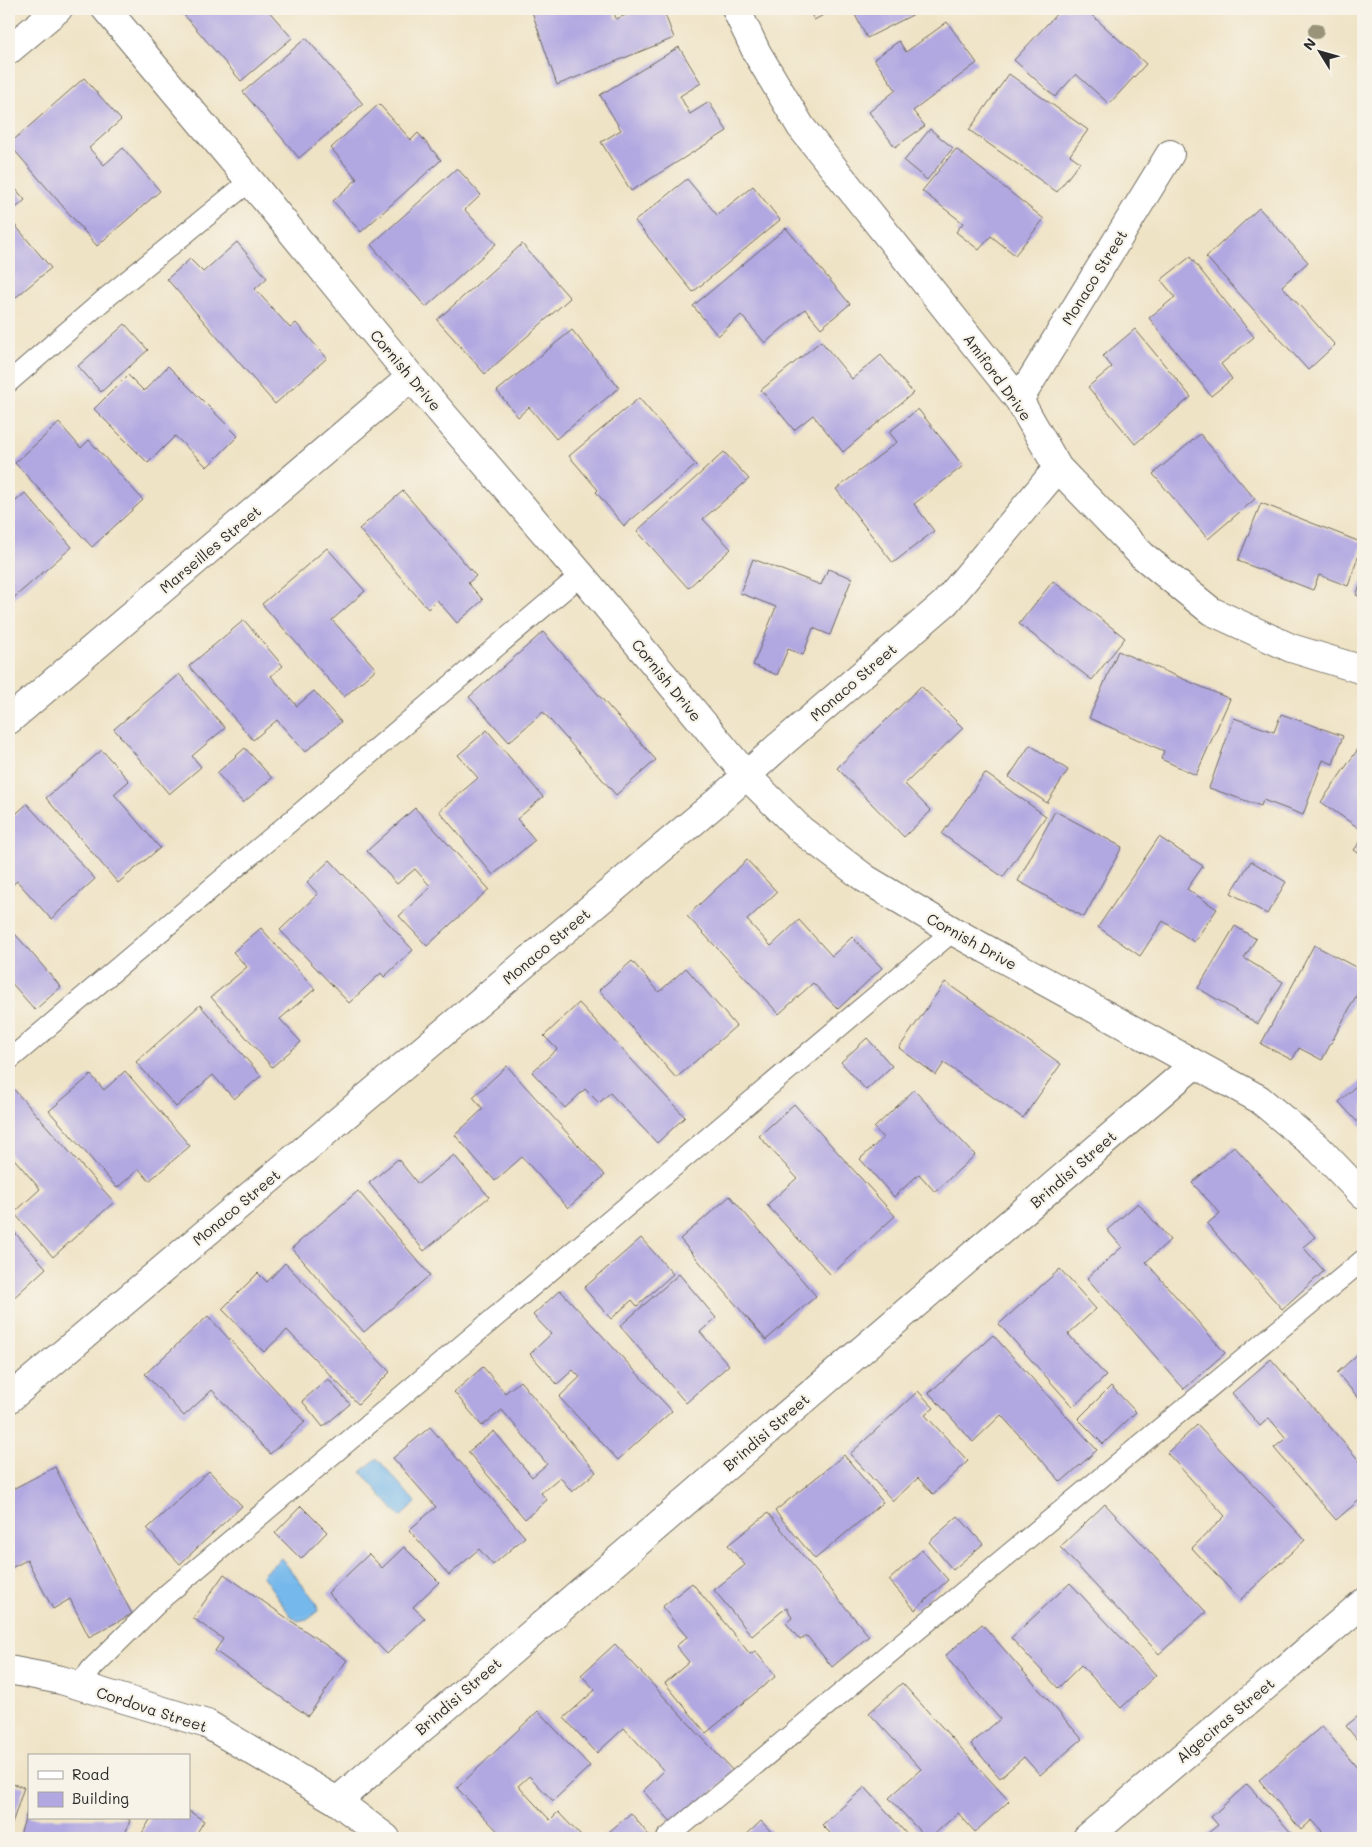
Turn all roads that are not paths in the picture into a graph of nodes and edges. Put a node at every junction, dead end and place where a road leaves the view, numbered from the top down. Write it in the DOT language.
graph roads {
  1 [pos="58,9"];
  2 [pos="106,9"];
  3 [pos="736,9"];
  4 [pos="9,50"];
  5 [pos="1170,154"];
  6 [pos="250,181"];
  7 [pos="411,377"];
  8 [pos="9,382"];
  9 [pos="1018,400"];
  10 [pos="1058,468"];
  11 [pos="581,575"];
  12 [pos="1363,670"];
  13 [pos="9,720"];
  14 [pos="746,775"];
  15 [pos="953,931"];
  16 [pos="9,1060"];
  17 [pos="1195,1064"];
  18 [pos="1363,1195"];
  19 [pos="1363,1260"];
  20 [pos="9,1398"];
  21 [pos="1363,1603"];
  22 [pos="9,1670"];
  23 [pos="79,1686"];
  24 [pos="336,1801"];
  25 [pos="386,1838"];
  26 [pos="667,1838"];
  27 [pos="1087,1838"];
  1 -- 4 [label="street"];
  2 -- 6 [label="street, Cornish Drive"];
  3 -- 9 [label="street, Amiford Drive"];
  5 -- 9 [label="street, Monaco Street"];
  6 -- 7 [label="street, Cornish Drive"];
  6 -- 8 [label="lane"];
  7 -- 11 [label="street, Cornish Drive"];
  7 -- 13 [label="street, Marseilles Street"];
  9 -- 10 [label="street, Amiford Drive"];
  10 -- 12 [label="street, Amiford Drive"];
  10 -- 14 [label="street, Monaco Street"];
  11 -- 14 [label="street, Cornish Drive"];
  11 -- 16 [label="lane"];
  14 -- 15 [label="street, Cornish Drive"];
  14 -- 20 [label="street, Monaco Street"];
  15 -- 17 [label="street, Cornish Drive"];
  15 -- 23 [label="lane"];
  17 -- 18 [label="street, Cornish Drive"];
  17 -- 24 [label="street, Brindisi Street"];
  19 -- 26 [label="lane"];
  21 -- 27 [label="street, Algeciras Street"];
  22 -- 23 [label="street, Cordova Street"];
  23 -- 24 [label="street, Cordova Street"];
  24 -- 25 [label="street, Cordova Street"];
}
